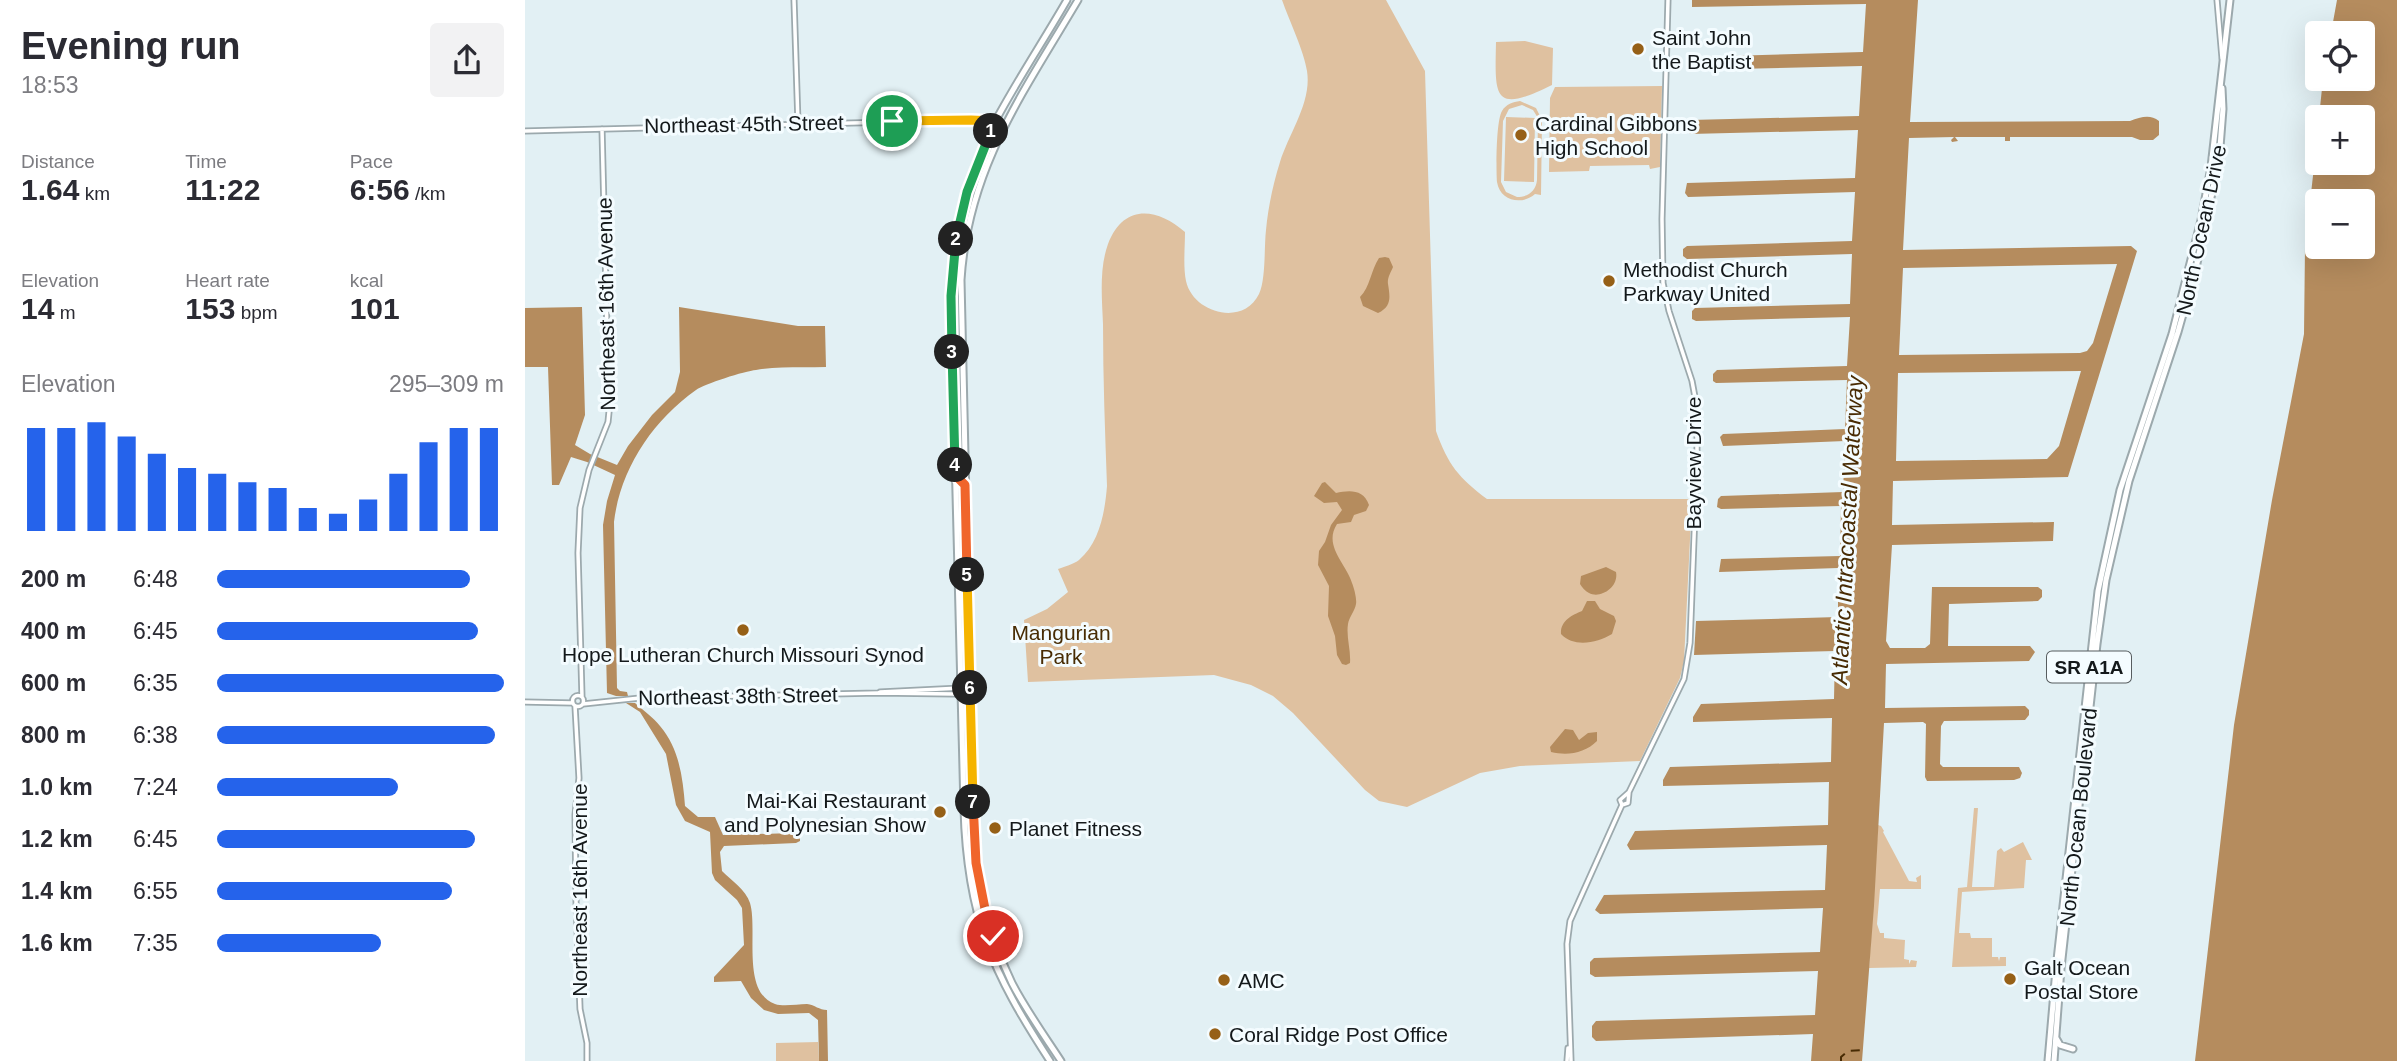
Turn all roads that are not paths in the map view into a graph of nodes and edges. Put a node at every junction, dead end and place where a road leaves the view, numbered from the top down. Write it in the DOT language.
graph roads {
  1 [pos="794,0"];
  2 [pos="1067,0"];
  3 [pos="1078,0"];
  4 [pos="1668,0"];
  5 [pos="2230,0"];
  6 [pos="2216,3"];
  7 [pos="2222,64"];
  8 [pos="1024,73"];
  9 [pos="1026,88"];
  10 [pos="995,121"];
  11 [pos="798,123"];
  12 [pos="1003,128"];
  13 [pos="602,129"];
  14 [pos="525,131"];
  15 [pos="2175,333"];
  16 [pos="953,364"];
  17 [pos="962,372"];
  18 [pos="955,472"];
  19 [pos="965,485"];
  20 [pos="957,533"];
  21 [pos="966,546"];
  22 [pos="958,573"];
  23 [pos="968,618"];
  24 [pos="961,691"];
  25 [pos="970,691"];
  26 [pos="578,701"];
  27 [pos="525,702"];
  28 [pos="963,756"];
  29 [pos="972,766"];
  30 [pos="963,770"];
  31 [pos="972,781"];
  32 [pos="966,852"];
  33 [pos="976,863"];
  34 [pos="2065,882"];
  35 [pos="2070,891"];
  36 [pos="2056,1037"];
  37 [pos="2073,1049"];
  38 [pos="1050,1060"];
  39 [pos="587,1061"];
  40 [pos="1061,1061"];
  41 [pos="1569,1061"];
  42 [pos="2048,1061"];
  43 [pos="2054,1061"];
  1 -- 11 [label="street"];
  2 -- 8 [label="main road"];
  3 -- 9 [label="main road"];
  4 -- 41 [label="street, Bayview Drive"];
  5 -- 7 [label="main road, SR A1A"];
  6 -- 7 [label="street"];
  7 -- 15 [label="main road, North Ocean Drive / SR A1A"];
  8 -- 9 [label="main road"];
  8 -- 10 [label="main road"];
  9 -- 12 [label="main road"];
  10 -- 11 [label="street, Northeast 45th Street"];
  10 -- 12 [label="street"];
  10 -- 16 [label="main road"];
  11 -- 13 [label="street, Northeast 45th Street"];
  12 -- 17 [label="main road"];
  13 -- 14 [label="street, Northeast 45th Street"];
  13 -- 26 [label="street, Northeast 16th Avenue"];
  15 -- 34 [label="main road, North Ocean Boulevard / SR A1A"];
  15 -- 35 [label="main road, North Ocean Boulevard / SR A1A"];
  16 -- 17 [label="main road"];
  16 -- 18 [label="main road"];
  17 -- 19 [label="main road"];
  18 -- 19 [label="main road"];
  18 -- 20 [label="main road"];
  19 -- 21 [label="main road"];
  20 -- 21 [label="main road"];
  20 -- 22 [label="main road"];
  21 -- 23 [label="main road"];
  22 -- 23 [label="main road"];
  22 -- 24 [label="main road"];
  23 -- 25 [label="main road"];
  24 -- 25 [label="street, Northeast 38th Street"];
  24 -- 26 [label="street, Northeast 38th Street"];
  24 -- 28 [label="main road"];
  25 -- 29 [label="main road"];
  26 -- 27 [label="street, Northeast 38th Street"];
  26 -- 39 [label="street, Northeast 16th Avenue"];
  28 -- 29 [label="main road"];
  28 -- 30 [label="main road"];
  29 -- 31 [label="main road"];
  30 -- 31 [label="main road"];
  30 -- 32 [label="main road"];
  31 -- 33 [label="main road"];
  32 -- 33 [label="main road"];
  32 -- 38 [label="main road"];
  33 -- 40 [label="main road"];
  34 -- 35 [label="main road"];
  34 -- 42 [label="main road, North Ocean Boulevard / SR A1A"];
  35 -- 36 [label="main road, North Ocean Boulevard / SR A1A"];
  36 -- 37 [label="main road"];
  36 -- 43 [label="main road, North Ocean Boulevard / SR A1A"];
}
